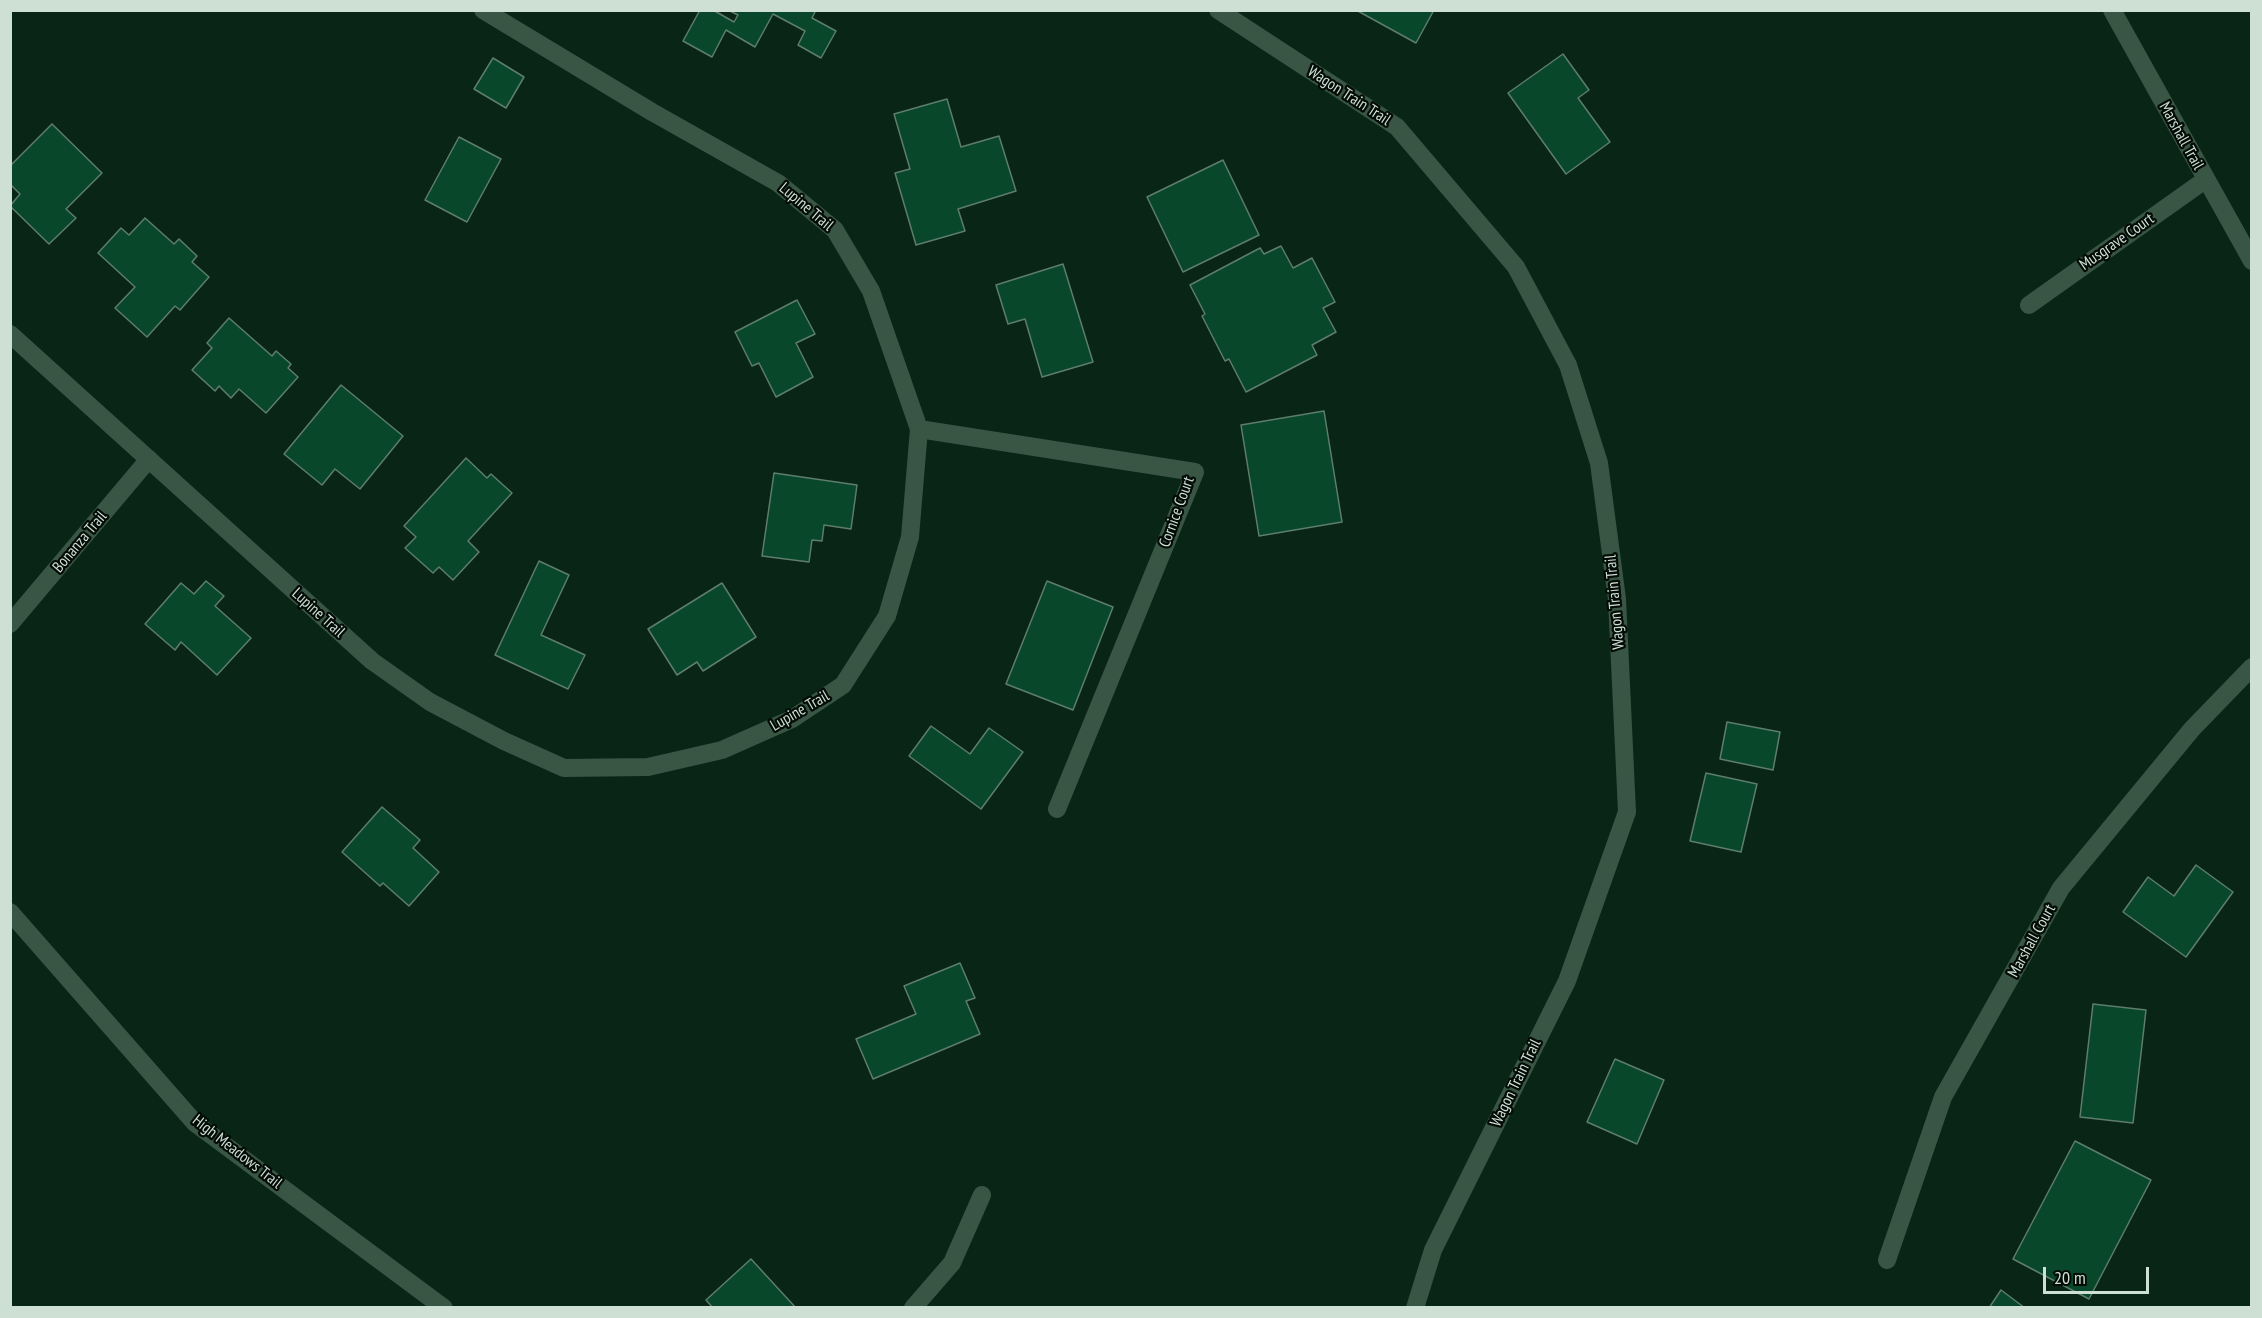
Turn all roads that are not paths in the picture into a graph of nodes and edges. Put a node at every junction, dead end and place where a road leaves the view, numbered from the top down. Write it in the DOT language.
graph roads {
  1 [pos="483,10"];
  2 [pos="1218,10"];
  3 [pos="2112,10"];
  4 [pos="2205,180"];
  5 [pos="2252,261"];
  6 [pos="2030,304"];
  7 [pos="10,334"];
  8 [pos="919,429"];
  9 [pos="149,459"];
  10 [pos="10,624"];
  11 [pos="2252,667"];
  12 [pos="1057,809"];
  13 [pos="10,912"];
  14 [pos="982,1195"];
  15 [pos="1887,1260"];
  16 [pos="444,1308"];
  17 [pos="913,1308"];
  18 [pos="1415,1308"];
  1 -- 8 [label="street, Lupine Trail"];
  2 -- 18 [label="street, Wagon Train Trail"];
  3 -- 4 [label="street, Marshall Trail"];
  4 -- 5 [label="street, Marshall Trail"];
  4 -- 6 [label="street, Musgrave Court"];
  7 -- 9 [label="street, Lupine Trail"];
  8 -- 9 [label="street, Lupine Trail"];
  8 -- 12 [label="street, Cornice Court"];
  9 -- 10 [label="street, Bonanza Trail"];
  11 -- 15 [label="street, Marshall Court"];
  13 -- 16 [label="street, High Meadows Trail"];
  14 -- 17 [label="street"];
}
